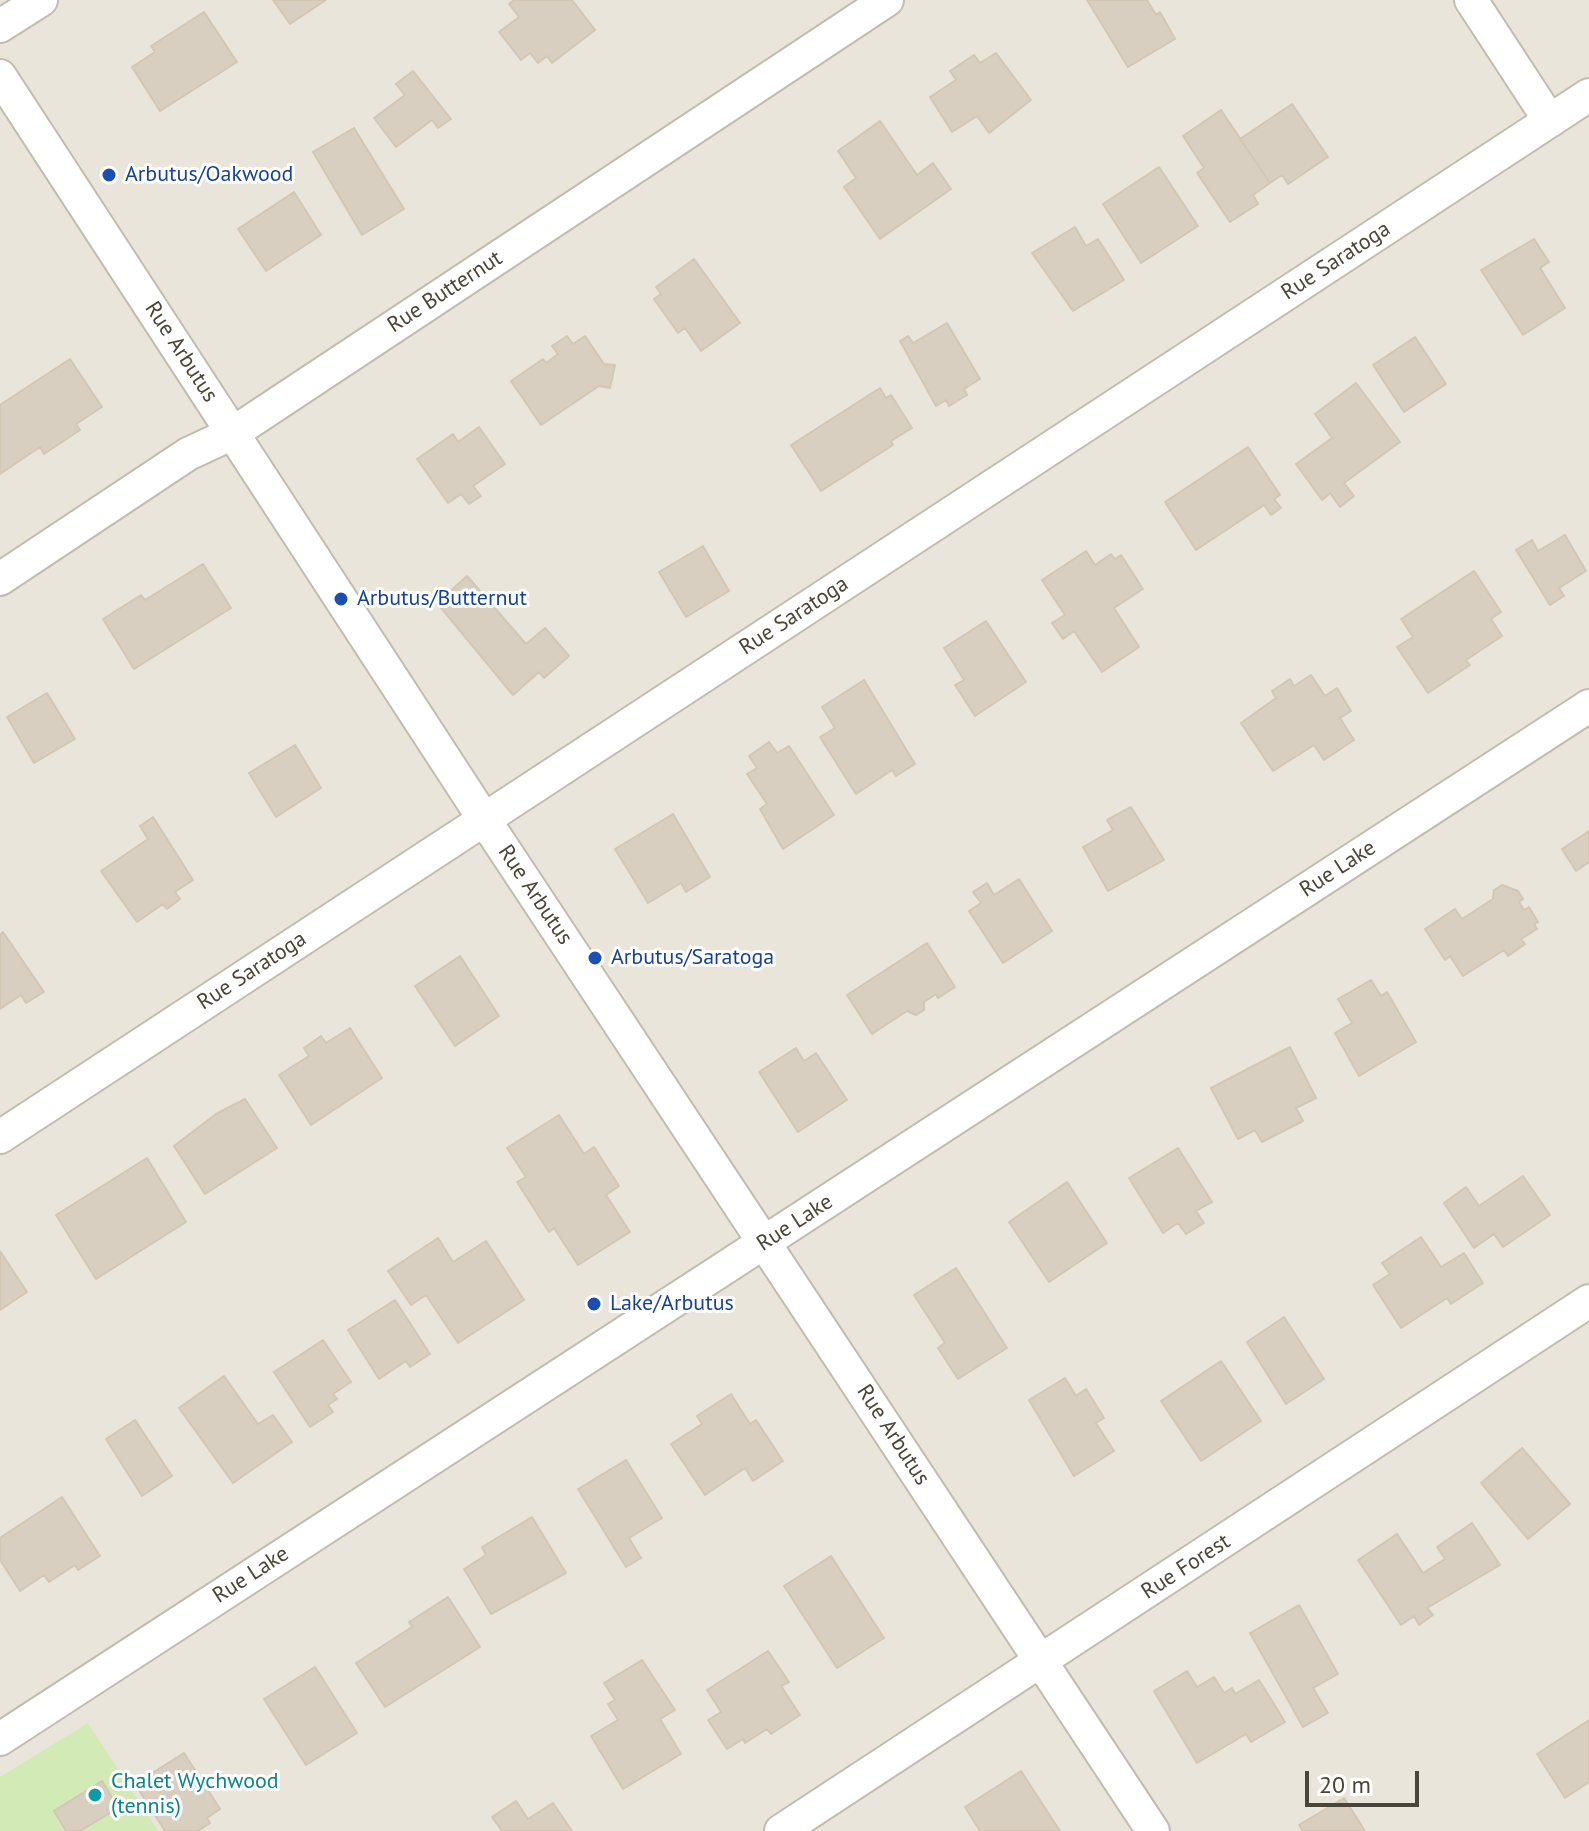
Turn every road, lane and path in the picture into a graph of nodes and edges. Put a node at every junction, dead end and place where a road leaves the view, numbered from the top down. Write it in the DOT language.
graph roads {
  1 [pos="41,0"];
  2 [pos="887,0"];
  3 [pos="1471,0"];
  4 [pos="0,26"];
  5 [pos="0,76"];
  6 [pos="1589,95"];
  7 [pos="1550,121"];
  8 [pos="233,433"];
  9 [pos="0,579"];
  10 [pos="1589,706"];
  11 [pos="484,819"];
  12 [pos="0,1137"];
  13 [pos="765,1242"];
  14 [pos="1589,1301"];
  15 [pos="1042,1662"];
  16 [pos="0,1739"];
  17 [pos="781,1831"];
  18 [pos="1153,1831"];
  1 -- 4 [label="street"];
  2 -- 8 [label="street, Rue Butternut"];
  3 -- 7 [label="street"];
  5 -- 8 [label="street, Rue Arbutus"];
  6 -- 7 [label="street, Rue Saratoga"];
  7 -- 11 [label="street, Rue Saratoga"];
  8 -- 9 [label="street, Rue Butternut"];
  8 -- 11 [label="street, Rue Arbutus"];
  10 -- 13 [label="street, Rue Lake"];
  11 -- 12 [label="street, Rue Saratoga"];
  11 -- 13 [label="street, Rue Arbutus"];
  13 -- 15 [label="street, Rue Arbutus"];
  13 -- 16 [label="street, Rue Lake"];
  14 -- 15 [label="street, Rue Forest"];
  15 -- 17 [label="street, Rue Forest"];
  15 -- 18 [label="street, Rue Arbutus"];
}
